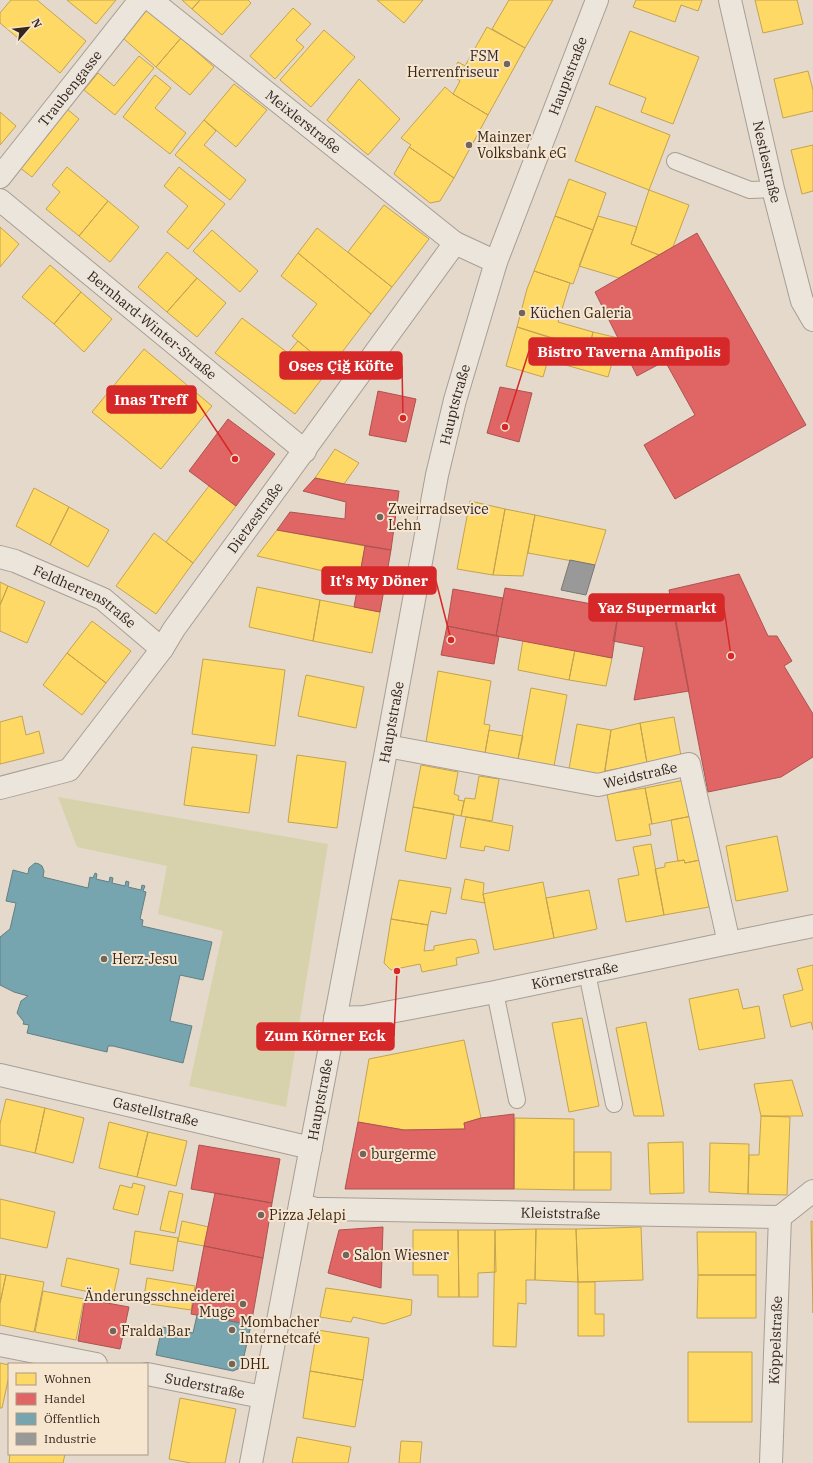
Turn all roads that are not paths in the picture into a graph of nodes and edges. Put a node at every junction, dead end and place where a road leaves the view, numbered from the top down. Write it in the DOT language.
graph roads {
  1 [pos="140,0"];
  2 [pos="151,0"];
  3 [pos="598,0"];
  4 [pos="730,0"];
  5 [pos="676,161"];
  6 [pos="0,177"];
  7 [pos="773,189"];
  8 [pos="0,200"];
  9 [pos="455,243"];
  10 [pos="496,262"];
  11 [pos="813,320"];
  12 [pos="305,451"];
  13 [pos="0,556"];
  14 [pos="162,649"];
  15 [pos="387,746"];
  16 [pos="0,788"];
  17 [pos="813,926"];
  18 [pos="729,942"];
  19 [pos="586,973"];
  20 [pos="495,992"];
  21 [pos="335,1018"];
  22 [pos="0,1075"];
  23 [pos="517,1100"];
  24 [pos="614,1104"];
  25 [pos="311,1148"];
  26 [pos="813,1191"];
  27 [pos="300,1205"];
  28 [pos="780,1217"];
  29 [pos="0,1345"];
  30 [pos="91,1363"];
  31 [pos="148,1374"];
  32 [pos="262,1397"];
  33 [pos="251,1463"];
  34 [pos="771,1463"];
  1 -- 6 [label="street, Traubengasse"];
  2 -- 9 [label="street, Meixlerstraße"];
  3 -- 10 [label="street, Hauptstraße"];
  4 -- 7 [label="street, Nestlestraße"];
  5 -- 7 [label="lane"];
  7 -- 11 [label="street, Nestlestraße"];
  8 -- 12 [label="street, Bernhard-Winter-Straße"];
  9 -- 10 [label="street"];
  9 -- 12 [label="street, Dietzestraße"];
  10 -- 15 [label="street, Hauptstraße"];
  12 -- 14 [label="street, Dietzestraße"];
  13 -- 14 [label="street, Feldherrenstraße"];
  14 -- 16 [label="street, Dietzestraße"];
  15 -- 18 [label="street, Weidstraße"];
  15 -- 21 [label="street, Hauptstraße"];
  17 -- 18 [label="street, Körnerstraße"];
  18 -- 19 [label="street, Körnerstraße"];
  19 -- 20 [label="street, Körnerstraße"];
  19 -- 24 [label="lane"];
  20 -- 21 [label="street, Körnerstraße"];
  20 -- 23 [label="lane"];
  21 -- 25 [label="street, Hauptstraße"];
  22 -- 25 [label="street, Gastellstraße"];
  25 -- 27 [label="street, Hauptstraße"];
  26 -- 28 [label="street"];
  27 -- 28 [label="street, Kleiststraße"];
  27 -- 32 [label="street, Hauptstraße"];
  28 -- 34 [label="street, Köppelstraße"];
  29 -- 30 [label="street"];
  31 -- 32 [label="street, Suderstraße"];
  32 -- 33 [label="street, Hauptstraße"];
}
